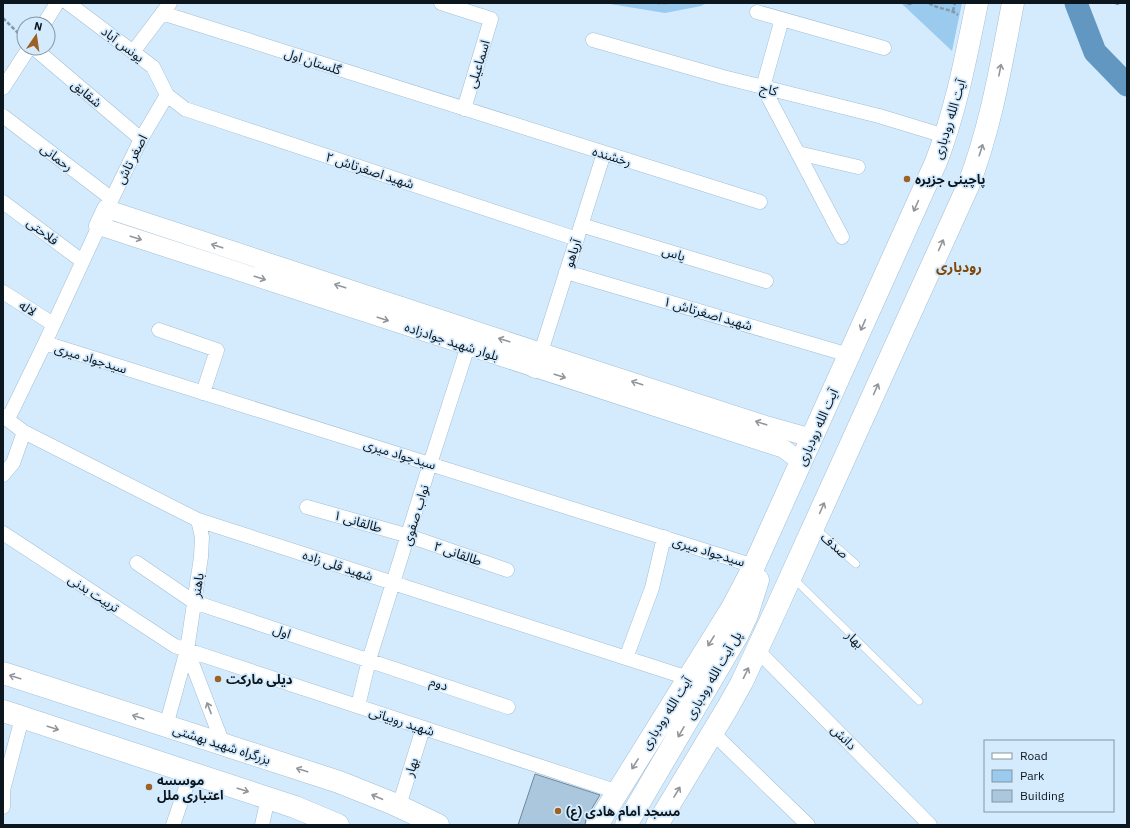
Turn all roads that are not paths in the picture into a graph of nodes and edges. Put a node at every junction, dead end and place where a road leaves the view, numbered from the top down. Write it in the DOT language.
graph roads {
  1 [pos="57,3"];
  2 [pos="68,3"];
  3 [pos="441,3"];
  4 [pos="977,3"];
  5 [pos="1013,3"];
  6 [pos="166,8"];
  7 [pos="757,12"];
  8 [pos="49,16"];
  9 [pos="782,19"];
  10 [pos="593,40"];
  11 [pos="884,48"];
  12 [pos="133,52"];
  13 [pos="25,56"];
  14 [pos="43,56"];
  15 [pos="763,87"];
  16 [pos="3,88"];
  17 [pos="168,95"];
  18 [pos="464,109"];
  19 [pos="3,116"];
  20 [pos="945,136"];
  21 [pos="141,139"];
  22 [pos="604,153"];
  23 [pos="798,153"];
  24 [pos="858,167"];
  25 [pos="3,202"];
  26 [pos="760,202"];
  27 [pos="106,211"];
  28 [pos="579,232"];
  29 [pos="842,237"];
  30 [pos="82,261"];
  31 [pos="566,272"];
  32 [pos="766,281"];
  33 [pos="3,292"];
  34 [pos="53,324"];
  35 [pos="159,330"];
  36 [pos="45,343"];
  37 [pos="468,346"];
  38 [pos="849,355"];
  39 [pos="538,360"];
  40 [pos="203,393"];
  41 [pos="826,407"];
  42 [pos="5,418"];
  43 [pos="791,431"];
  44 [pos="24,432"];
  45 [pos="812,438"];
  46 [pos="784,448"];
  47 [pos="801,462"];
  48 [pos="430,464"];
  49 [pos="3,475"];
  50 [pos="307,507"];
  51 [pos="777,516"];
  52 [pos="198,520"];
  53 [pos="814,527"];
  54 [pos="3,533"];
  55 [pos="408,536"];
  56 [pos="664,537"];
  57 [pos="137,563"];
  58 [pos="856,564"];
  59 [pos="507,570"];
  60 [pos="755,576"];
  61 [pos="791,576"];
  62 [pos="394,583"];
  63 [pos="194,602"];
  64 [pos="187,650"];
  65 [pos="757,650"];
  66 [pos="626,658"];
  67 [pos="369,660"];
  68 [pos="3,673"];
  69 [pos="688,678"];
  70 [pos="919,701"];
  71 [pos="358,706"];
  72 [pos="508,706"];
  73 [pos="13,714"];
  74 [pos="166,726"];
  75 [pos="423,728"];
  76 [pos="713,733"];
  77 [pos="223,744"];
  78 [pos="191,773"];
  79 [pos="616,795"];
  80 [pos="268,798"];
  81 [pos="399,806"];
  82 [pos="3,807"];
  83 [pos="173,825"];
  84 [pos="262,825"];
  85 [pos="338,825"];
  86 [pos="438,825"];
  87 [pos="597,825"];
  88 [pos="609,825"];
  89 [pos="626,825"];
  90 [pos="657,825"];
  91 [pos="808,825"];
  92 [pos="930,825"];
  1 -- 8 [label="street"];
  2 -- 12 [label="street, یونس آباد"];
  3 -- 18 [label="street, اسماعیلی"];
  4 -- 20 [label="main road, آیت الله رودباری"];
  53 -- 5 [label="main road, one-way"];
  6 -- 12 [label="street"];
  6 -- 18 [label="street, گلستان اول"];
  7 -- 9 [label="street"];
  9 -- 11 [label="street"];
  9 -- 15 [label="street"];
  10 -- 15 [label="street, کاج"];
  12 -- 17 [label="street, یونس آباد"];
  13 -- 16 [label="street"];
  14 -- 21 [label="street, شقایق"];
  15 -- 20 [label="street, کاج"];
  15 -- 23 [label="street"];
  17 -- 21 [label="street, اصغر تاش"];
  17 -- 28 [label="street, شهید اصغرتاش ۲"];
  18 -- 22 [label="street, رخشنده"];
  19 -- 27 [label="street, رحمانی"];
  20 -- 38 [label="main road, آیت الله رودباری, one-way"];
  21 -- 27 [label="street, اصغر تاش"];
  22 -- 26 [label="street, رخشنده"];
  22 -- 28 [label="street, آریاهو"];
  23 -- 24 [label="street"];
  23 -- 29 [label="street"];
  25 -- 30 [label="street, فلاحتی"];
  27 -- 30 [label="street, اصغر تاش"];
  27 -- 37 [label="street, بلوار شهید جوادزاده, one-way"];
  39 -- 27 [label="street, one-way"];
  28 -- 31 [label="street, آریاهو"];
  28 -- 32 [label="street, یاس"];
  30 -- 34 [label="street, اصغر تاش"];
  31 -- 38 [label="street, شهید اصغرتاش ۱"];
  31 -- 39 [label="street, آریاهو"];
  33 -- 34 [label="street, لاله"];
  34 -- 36 [label="street, اصغر تاش"];
  35 -- 40 [label="street"];
  36 -- 40 [label="street, سیدجواد میری"];
  36 -- 42 [label="street, اصغر تاش"];
  37 -- 39 [label="street, بلوار شهید جوادزاده"];
  37 -- 48 [label="street, نواب صفوی"];
  38 -- 41 [label="main road, آیت الله رودباری"];
  43 -- 39 [label="street, بلوار شهید جوادزاده, one-way"];
  39 -- 46 [label="street, بلوار شهید جوادزاده, one-way"];
  40 -- 48 [label="street, سیدجواد میری"];
  41 -- 43 [label="street"];
  41 -- 45 [label="main road, آیت الله رودباری"];
  42 -- 44 [label="street, شهید قلی زاده"];
  43 -- 45 [label="street, بلوار شهید جوادزاده"];
  43 -- 46 [label="street"];
  44 -- 49 [label="street"];
  44 -- 52 [label="street, شهید قلی زاده"];
  45 -- 47 [label="main road, آیت الله رودباری"];
  46 -- 47 [label="street, بلوار شهید جوادزاده"];
  47 -- 51 [label="main road, آیت الله رودباری"];
  48 -- 55 [label="street, نواب صفوی"];
  48 -- 56 [label="street, سیدجواد میری"];
  50 -- 55 [label="street, طالقانی ۱"];
  51 -- 60 [label="main road, پل آیت الله رودباری"];
  52 -- 62 [label="street, شهید قلی زاده"];
  52 -- 63 [label="street, باهنر"];
  53 -- 58 [label="lane, صدف"];
  53 -- 61 [label="main road"];
  54 -- 64 [label="street, تربیت بدنی"];
  55 -- 59 [label="street, طالقانی ۲"];
  55 -- 62 [label="street, نواب صفوی"];
  56 -- 60 [label="street, سیدجواد میری"];
  56 -- 66 [label="street"];
  57 -- 63 [label="street"];
  60 -- 69 [label="main road, آیت الله رودباری, one-way"];
  60 -- 89 [label="main road, پل آیت الله رودباری, one-way"];
  61 -- 65 [label="main road"];
  61 -- 70 [label="lane, بهار"];
  62 -- 66 [label="street, شهید قلی زاده"];
  62 -- 67 [label="street, نواب صفوی"];
  63 -- 64 [label="street, باهنر"];
  63 -- 67 [label="street, اول"];
  64 -- 71 [label="street, شهید روبیاتی"];
  64 -- 74 [label="street, باهنر"];
  77 -- 64 [label="street, باهنر, one-way"];
  76 -- 65 [label="main road, one-way"];
  65 -- 92 [label="street, دانش"];
  66 -- 69 [label="street, شهید قلی زاده"];
  67 -- 71 [label="street, نواب صفوی"];
  67 -- 72 [label="street, دوم"];
  74 -- 68 [label="main road, بزرگراه شهید بهشتی, one-way"];
  69 -- 79 [label="main road, آیت الله رودباری, one-way"];
  71 -- 75 [label="street, شهید روبیاتی"];
  73 -- 78 [label="main road, one-way"];
  73 -- 82 [label="street"];
  74 -- 77 [label="main road, بزرگراه شهید بهشتی"];
  75 -- 79 [label="street, شهید روبیاتی"];
  75 -- 81 [label="street, بهار"];
  90 -- 76 [label="main road, one-way"];
  76 -- 91 [label="street"];
  81 -- 77 [label="main road, بزرگراه شهید بهشتی, one-way"];
  78 -- 80 [label="main road, one-way"];
  78 -- 83 [label="street"];
  79 -- 87 [label="main road, آیت الله رودباری"];
  79 -- 88 [label="main road"];
  80 -- 84 [label="street"];
  80 -- 85 [label="main road"];
  81 -- 86 [label="main road, بزرگراه شهید بهشتی"];
}
